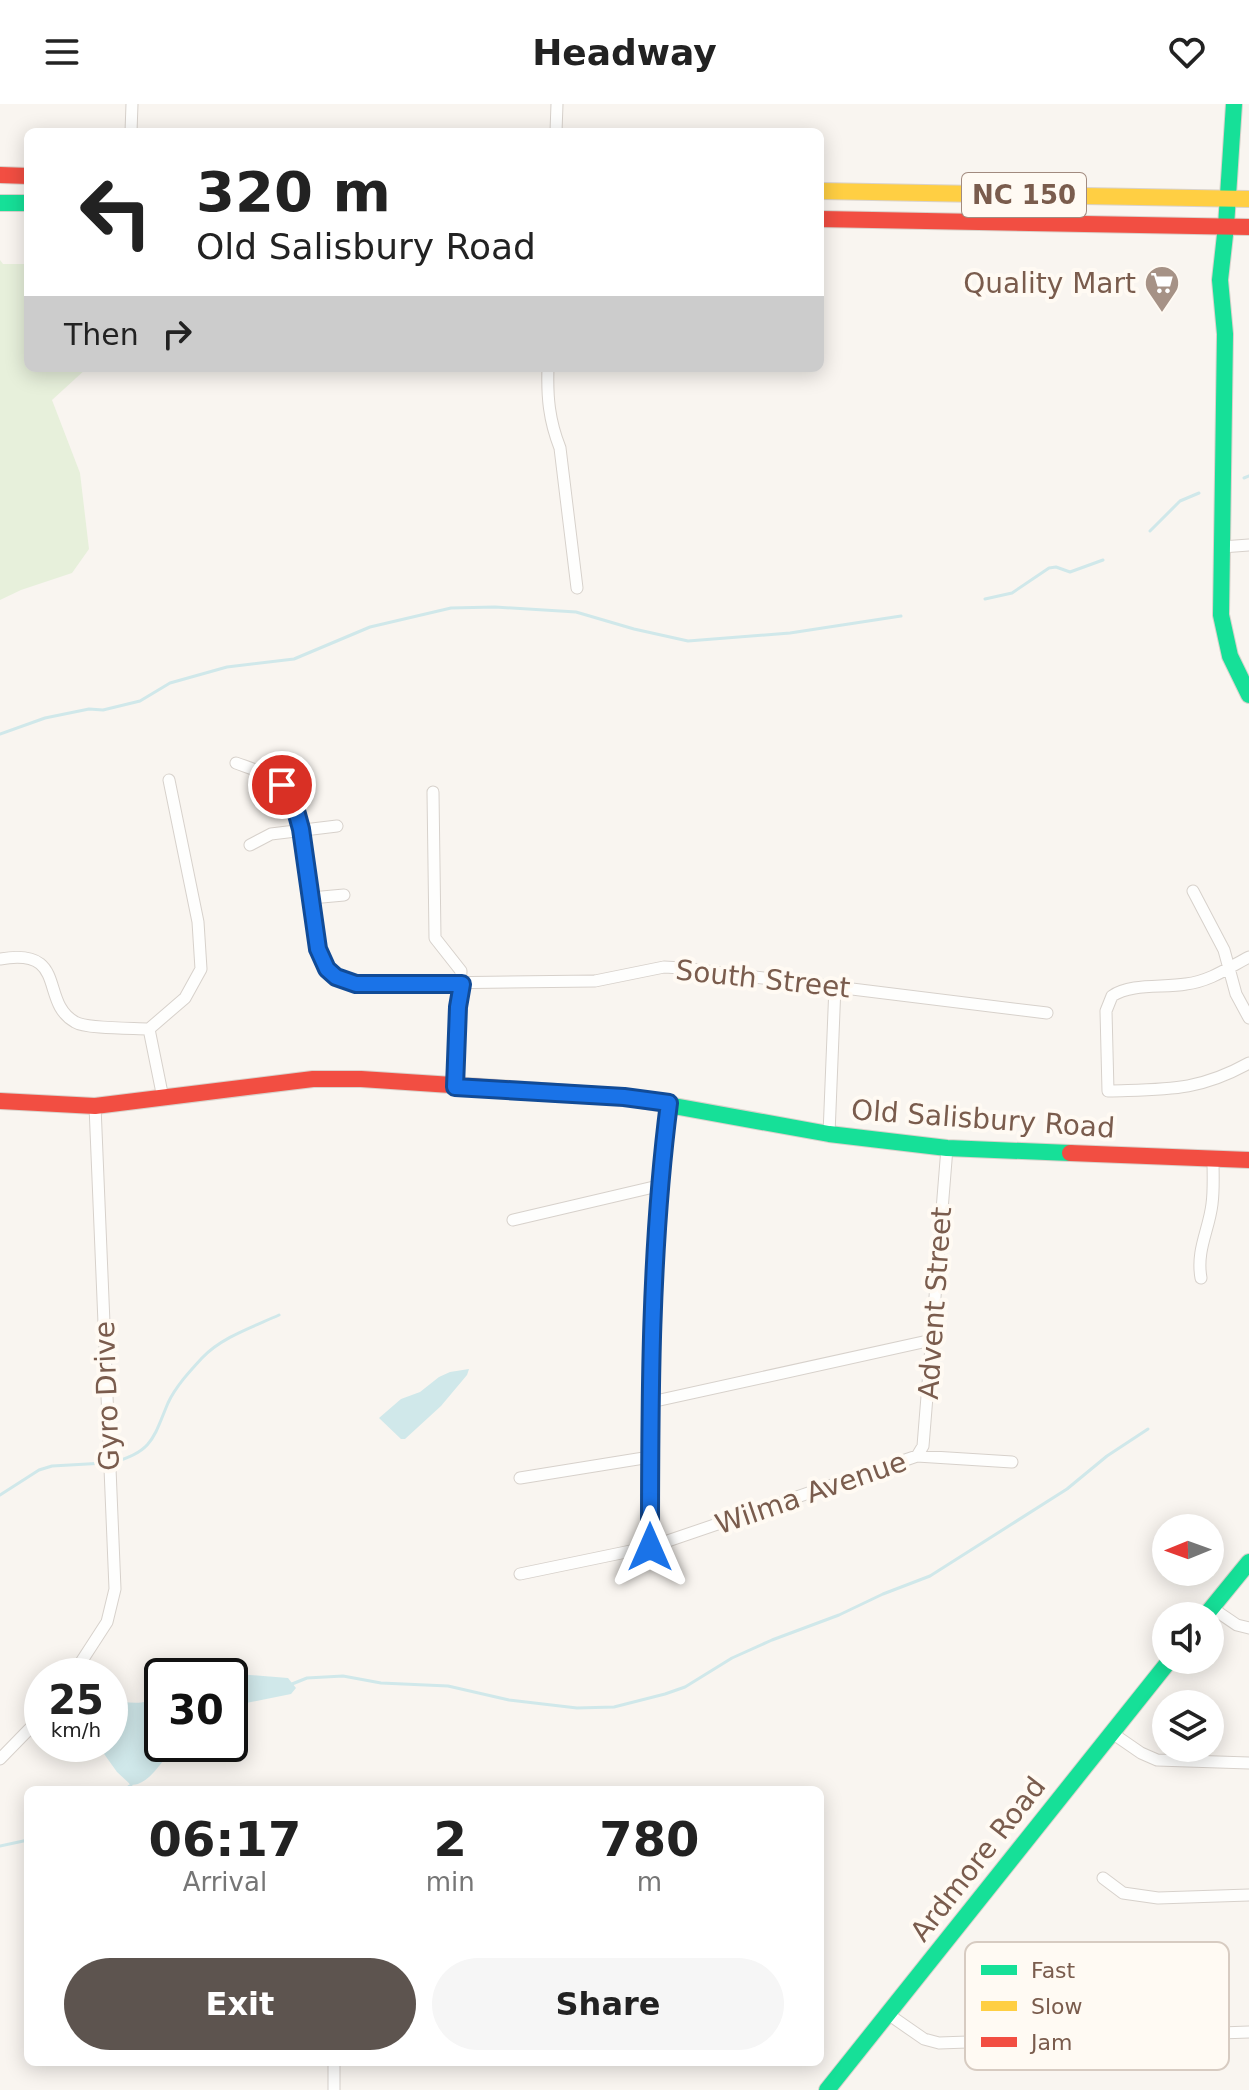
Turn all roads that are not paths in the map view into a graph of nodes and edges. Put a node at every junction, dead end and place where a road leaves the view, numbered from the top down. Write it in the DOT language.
graph roads {
  1 [pos="132,104"];
  2 [pos="557,104"];
  3 [pos="1234,104"];
  4 [pos="131,128"];
  5 [pos="556,128"];
  6 [pos="0,175"];
  7 [pos="24,176"];
  8 [pos="824,191"];
  9 [pos="1228,199"];
  10 [pos="1249,199"];
  11 [pos="0,203"];
  12 [pos="24,203"];
  13 [pos="824,219"];
  14 [pos="1226,226"];
  15 [pos="1249,227"];
  16 [pos="548,372"];
  17 [pos="1249,545"];
  18 [pos="1222,547"];
  19 [pos="577,588"];
  20 [pos="1249,695"];
  21 [pos="236,763"];
  22 [pos="169,780"];
  23 [pos="433,792"];
  24 [pos="337,826"];
  25 [pos="301,829"];
  26 [pos="250,845"];
  27 [pos="1193,891"];
  28 [pos="344,895"];
  29 [pos="311,898"];
  30 [pos="1249,957"];
  31 [pos="0,959"];
  32 [pos="1231,967"];
  33 [pos="462,984"];
  34 [pos="835,986"];
  35 [pos="1047,1013"];
  36 [pos="1249,1018"];
  37 [pos="149,1029"];
  38 [pos="1249,1063"];
  39 [pos="455,1087"];
  40 [pos="163,1098"];
  41 [pos="0,1101"];
  42 [pos="669,1103"];
  43 [pos="95,1106"];
  44 [pos="829,1134"];
  45 [pos="947,1148"];
  46 [pos="1213,1159"];
  47 [pos="1249,1160"];
  48 [pos="658,1186"];
  49 [pos="513,1220"];
  50 [pos="1201,1278"];
  51 [pos="932,1340"];
  52 [pos="651,1402"];
  53 [pos="917,1456"];
  54 [pos="650,1457"];
  55 [pos="1012,1462"];
  56 [pos="520,1478"];
  57 [pos="650,1547"];
  58 [pos="1249,1562"];
  59 [pos="520,1574"];
  60 [pos="1216,1602"];
  61 [pos="1224,1619"];
  62 [pos="1249,1628"];
  63 [pos="84,1658"];
  64 [pos="1159,1674"];
  65 [pos="1112,1733"];
  66 [pos="24,1734"];
  67 [pos="0,1759"];
  68 [pos="1249,1763"];
  69 [pos="1103,1878"];
  70 [pos="1249,1895"];
  71 [pos="888,2014"];
  72 [pos="1249,2034"];
  73 [pos="1229,2035"];
  74 [pos="965,2042"];
  75 [pos="334,2066"];
  76 [pos="334,2090"];
  77 [pos="827,2090"];
  1 -- 4 [label="street"];
  2 -- 5 [label="street"];
  3 -- 9 [label="main road"];
  6 -- 7 [label="main road"];
  8 -- 9 [label="main road, NC 150"];
  9 -- 10 [label="main road, NC 150"];
  9 -- 14 [label="main road"];
  11 -- 12 [label="main road"];
  13 -- 14 [label="main road, NC 150"];
  14 -- 15 [label="main road, NC 150"];
  14 -- 18 [label="main road"];
  16 -- 19 [label="street"];
  17 -- 18 [label="street"];
  18 -- 20 [label="main road"];
  21 -- 25 [label="street"];
  22 -- 37 [label="street"];
  23 -- 33 [label="street"];
  24 -- 25 [label="street"];
  25 -- 26 [label="street"];
  25 -- 29 [label="street"];
  27 -- 32 [label="street"];
  28 -- 29 [label="street"];
  29 -- 33 [label="street, South Street"];
  30 -- 32 [label="street"];
  31 -- 37 [label="street"];
  32 -- 36 [label="street"];
  32 -- 38 [label="street"];
  33 -- 34 [label="street, South Street"];
  33 -- 39 [label="street"];
  34 -- 35 [label="street, South Street"];
  34 -- 44 [label="street"];
  37 -- 40 [label="street"];
  39 -- 40 [label="main road, Old Salisbury Road"];
  39 -- 42 [label="main road, Old Salisbury Road"];
  40 -- 43 [label="main road, Old Salisbury Road"];
  41 -- 43 [label="main road, Old Salisbury Road"];
  42 -- 44 [label="main road, Old Salisbury Road"];
  42 -- 48 [label="street"];
  43 -- 63 [label="street, Gyro Drive"];
  44 -- 45 [label="main road, Old Salisbury Road"];
  45 -- 46 [label="main road, Old Salisbury Road"];
  45 -- 51 [label="street, Advent Street"];
  46 -- 47 [label="main road, Old Salisbury Road"];
  46 -- 50 [label="street"];
  48 -- 49 [label="street"];
  48 -- 52 [label="street"];
  51 -- 52 [label="street"];
  51 -- 53 [label="street, Advent Street"];
  52 -- 54 [label="street"];
  53 -- 55 [label="street, Wilma Avenue"];
  53 -- 57 [label="street, Wilma Avenue"];
  54 -- 56 [label="street"];
  54 -- 57 [label="street"];
  57 -- 59 [label="street, Wilma Avenue"];
  58 -- 60 [label="main road"];
  61 -- 62 [label="street"];
  64 -- 65 [label="main road, Ardmore Road"];
  65 -- 68 [label="street"];
  65 -- 71 [label="main road, Ardmore Road"];
  66 -- 67 [label="street"];
  69 -- 70 [label="street"];
  71 -- 74 [label="street"];
  71 -- 77 [label="main road, Ardmore Road"];
  72 -- 73 [label="street"];
  75 -- 76 [label="street"];
}
